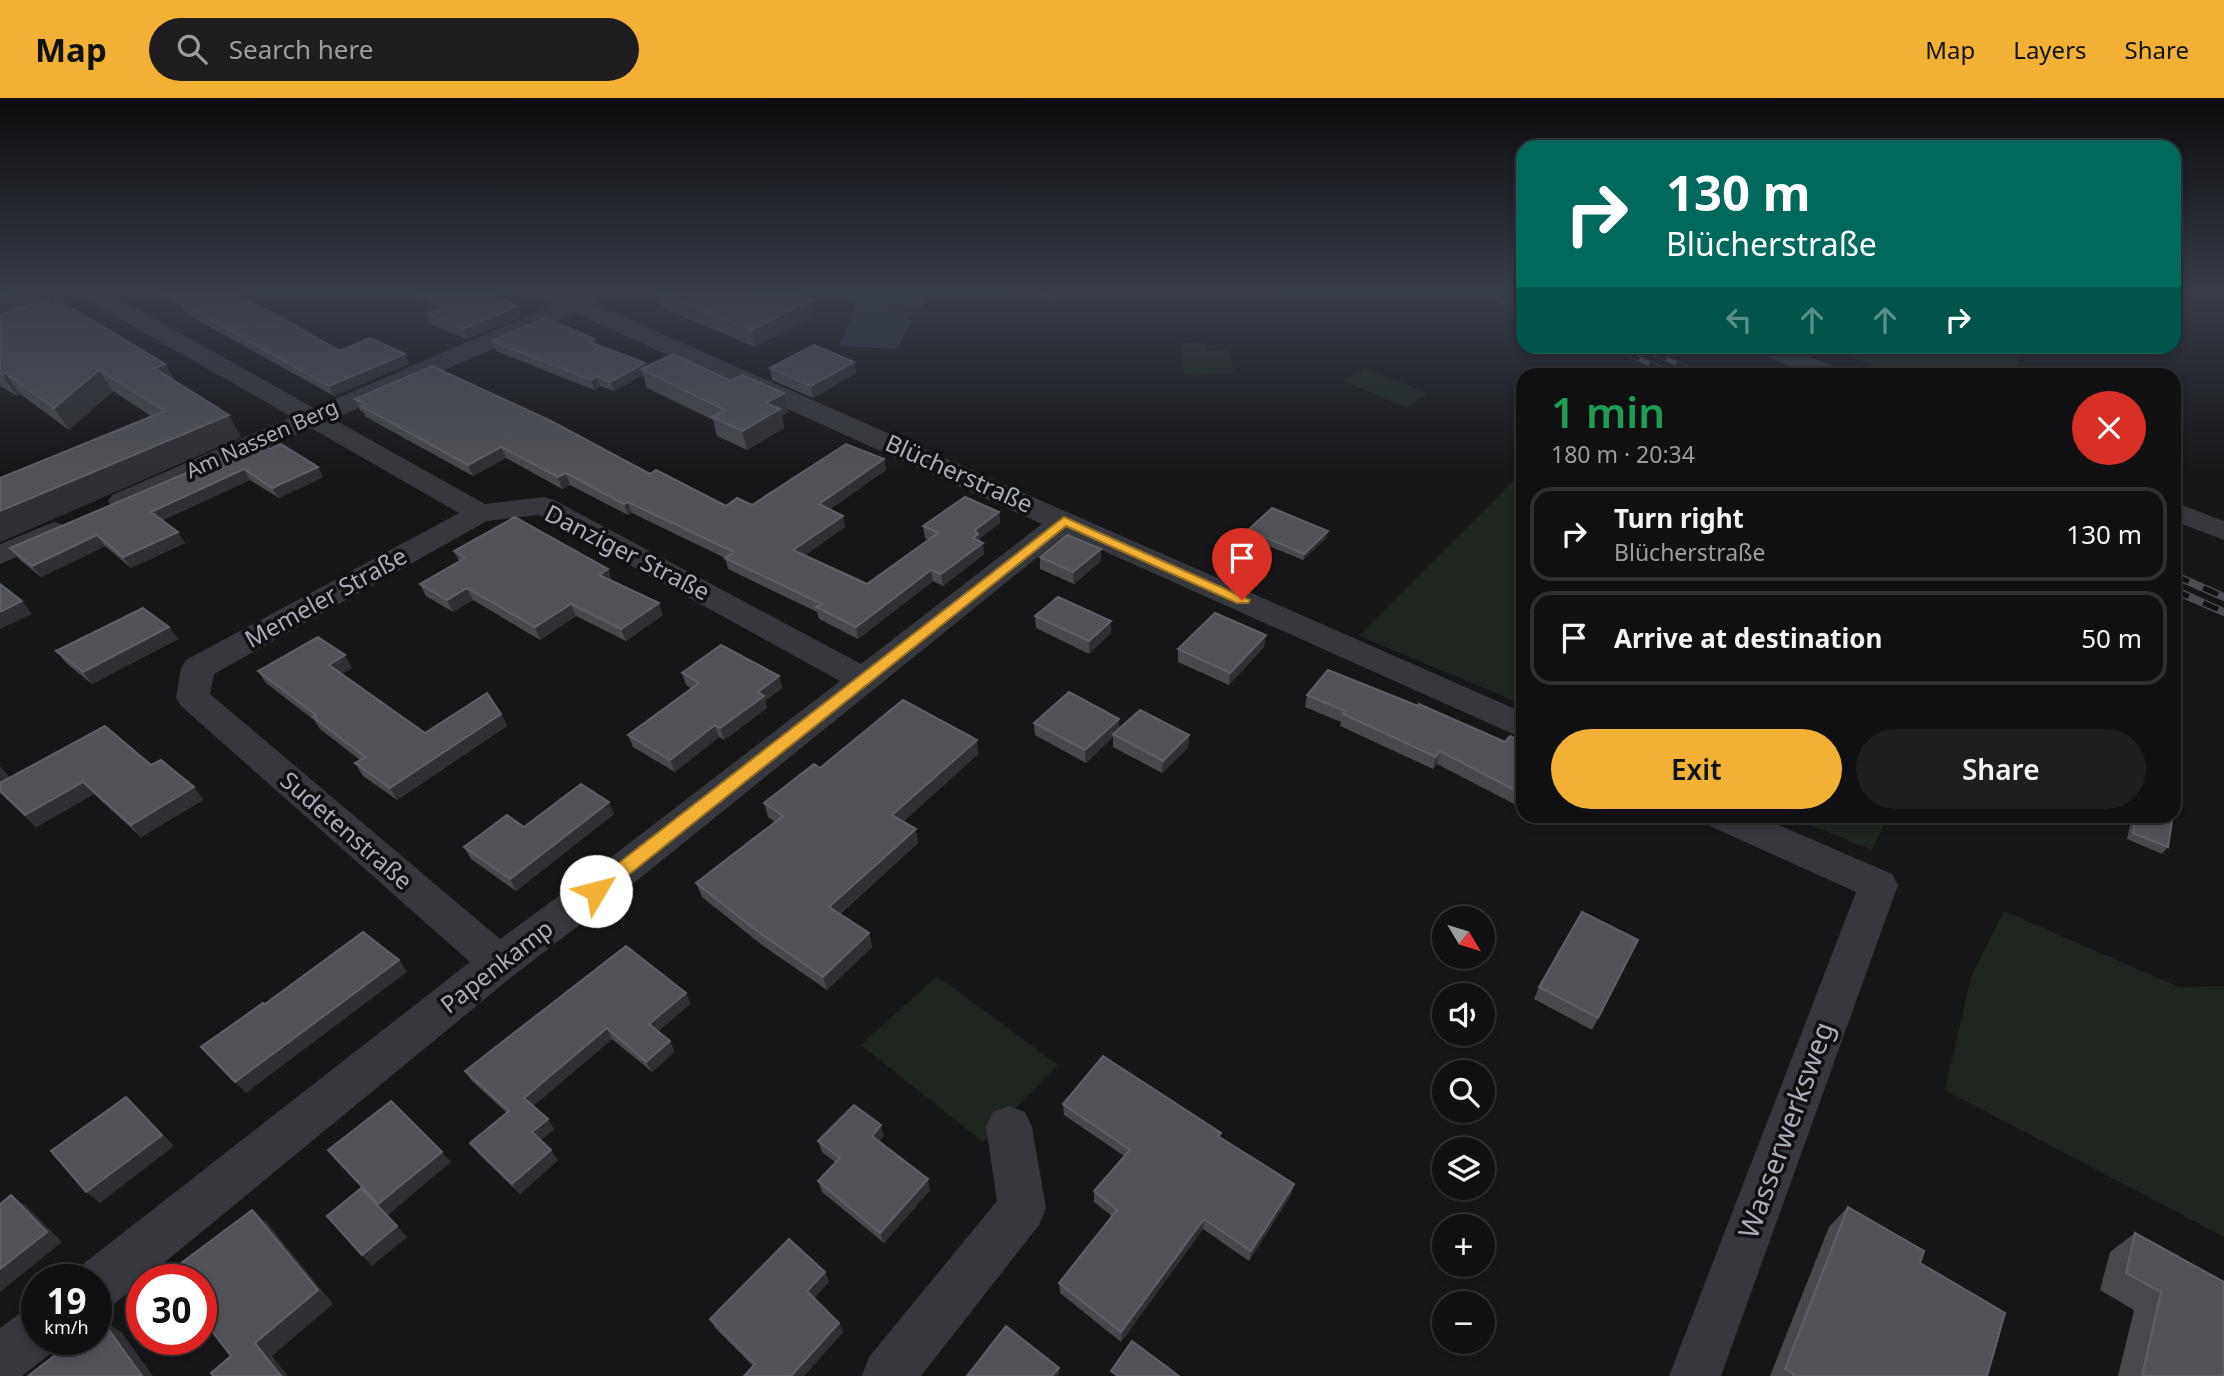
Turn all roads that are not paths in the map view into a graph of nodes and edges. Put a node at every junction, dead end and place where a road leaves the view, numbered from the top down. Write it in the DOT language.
graph roads {
  1 [pos="191,352"];
  2 [pos="464,352"];
  3 [pos="682,352"];
  4 [pos="1781,354"];
  5 [pos="1816,368"];
  6 [pos="310,418"];
  7 [pos="99,511"];
  8 [pos="481,513"];
  9 [pos="2181,514"];
  10 [pos="1064,521"];
  11 [pos="74,522"];
  12 [pos="2224,531"];
  13 [pos="0,555"];
  14 [pos="865,680"];
  15 [pos="193,698"];
  16 [pos="1516,723"];
  17 [pos="1739,823"];
  18 [pos="499,963"];
  19 [pos="1009,1127"];
  20 [pos="112,1273"];
  21 [pos="21,1344"];
  22 [pos="0,1360"];
  23 [pos="888,1376"];
  24 [pos="1695,1376"];
  1 -- 6 [label="street"];
  2 -- 6 [label="street, Am Nassen Berg"];
  3 -- 10 [label="street, Blücherstraße"];
  4 -- 5 [label="street"];
  6 -- 7 [label="street, Am Nassen Berg"];
  6 -- 8 [label="street"];
  8 -- 14 [label="street, Danziger Straße"];
  8 -- 15 [label="street, Memeler Straße"];
  9 -- 12 [label="street"];
  10 -- 14 [label="street, Papenkamp"];
  10 -- 16 [label="street, Blücherstraße"];
  11 -- 13 [label="street"];
  14 -- 18 [label="street, Papenkamp"];
  15 -- 18 [label="street, Sudetenstraße"];
  17 -- 24 [label="street, Wasserwerksweg"];
  18 -- 20 [label="street, Papenkamp"];
  19 -- 23 [label="street"];
  21 -- 22 [label="street"];
}
